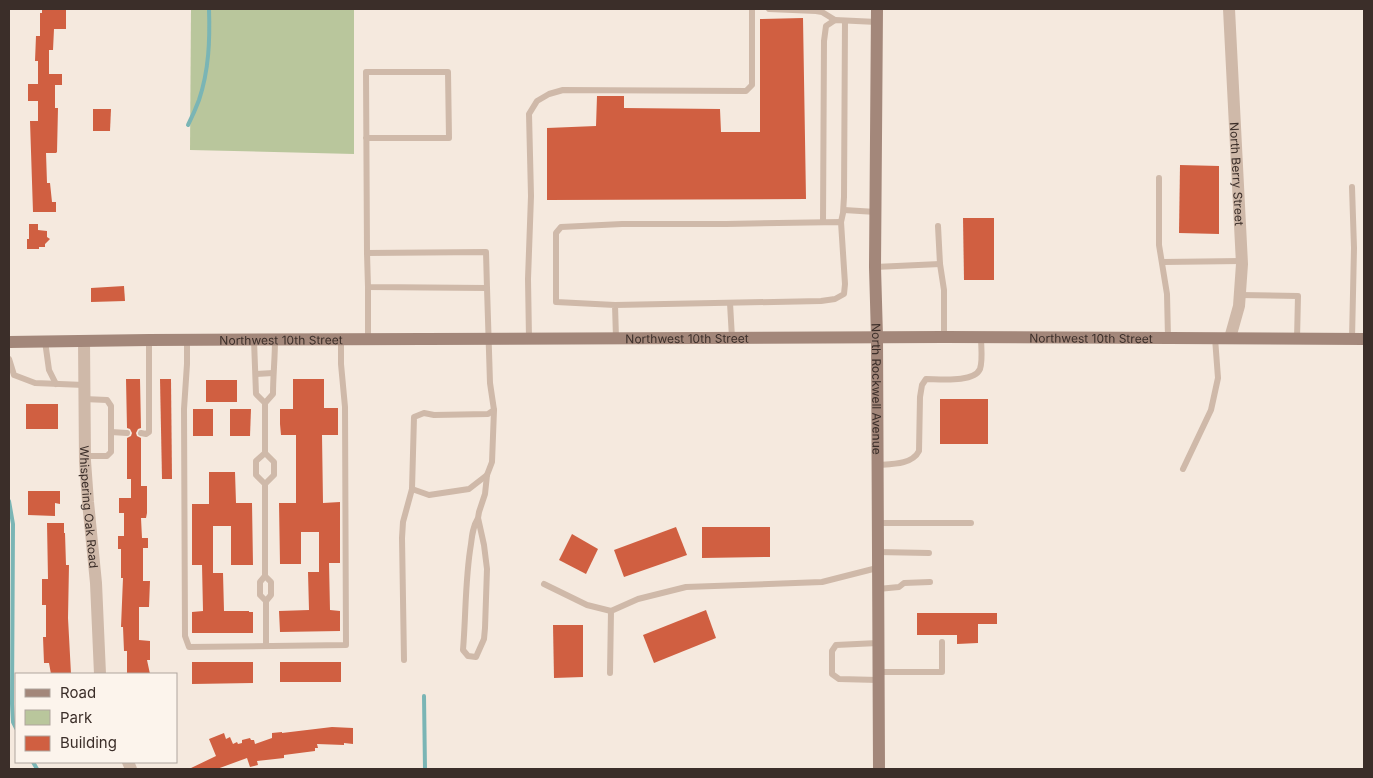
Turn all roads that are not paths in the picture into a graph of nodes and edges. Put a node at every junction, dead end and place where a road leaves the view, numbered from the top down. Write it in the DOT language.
graph roads {
  1 [pos="752,9"];
  2 [pos="769,9"];
  3 [pos="1229,9"];
  4 [pos="877,15"];
  5 [pos="834,20"];
  6 [pos="845,21"];
  7 [pos="366,138"];
  8 [pos="1159,178"];
  9 [pos="1352,187"];
  10 [pos="844,210"];
  11 [pos="876,212"];
  12 [pos="823,222"];
  13 [pos="840,222"];
  14 [pos="938,226"];
  15 [pos="368,253"];
  16 [pos="1242,261"];
  17 [pos="1162,262"];
  18 [pos="940,264"];
  19 [pos="875,267"];
  20 [pos="368,287"];
  21 [pos="486,288"];
  22 [pos="1240,295"];
  23 [pos="730,303"];
  24 [pos="615,305"];
  25 [pos="878,337"];
  26 [pos="944,337"];
  27 [pos="981,337"];
  28 [pos="529,338"];
  29 [pos="616,338"];
  30 [pos="732,338"];
  31 [pos="1168,338"];
  32 [pos="1215,338"];
  33 [pos="1230,338"];
  34 [pos="1297,338"];
  35 [pos="488,339"];
  36 [pos="1358,339"];
  37 [pos="149,340"];
  38 [pos="187,340"];
  39 [pos="254,340"];
  40 [pos="275,340"];
  41 [pos="341,340"];
  42 [pos="368,340"];
  43 [pos="45,341"];
  44 [pos="84,341"];
  45 [pos="9,342"];
  46 [pos="9,359"];
  47 [pos="273,373"];
  48 [pos="256,374"];
  49 [pos="56,384"];
  50 [pos="84,385"];
  51 [pos="84,399"];
  52 [pos="265,403"];
  53 [pos="494,410"];
  54 [pos="111,432"];
  55 [pos="127,433"];
  56 [pos="141,434"];
  57 [pos="265,453"];
  58 [pos="85,456"];
  59 [pos="878,466"];
  60 [pos="1183,469"];
  61 [pos="488,475"];
  62 [pos="265,484"];
  63 [pos="412,489"];
  64 [pos="478,518"];
  65 [pos="878,523"];
  66 [pos="971,523"];
  67 [pos="878,552"];
  68 [pos="929,553"];
  69 [pos="878,568"];
  70 [pos="265,576"];
  71 [pos="930,582"];
  72 [pos="544,584"];
  73 [pos="878,589"];
  74 [pos="266,601"];
  75 [pos="611,611"];
  76 [pos="942,642"];
  77 [pos="878,643"];
  78 [pos="266,646"];
  79 [pos="404,660"];
  80 [pos="100,673"];
  81 [pos="610,673"];
  82 [pos="878,676"];
  83 [pos="879,769"];
  1 -- 28 [label="lane"];
  2 -- 5 [label="lane"];
  3 -- 16 [label="street, North Berry Street"];
  4 -- 6 [label="lane"];
  4 -- 11 [label="main road, North Rockwell Avenue"];
  5 -- 6 [label="lane"];
  5 -- 12 [label="lane"];
  6 -- 10 [label="lane"];
  7 -- 7 [label="lane"];
  7 -- 15 [label="lane"];
  8 -- 17 [label="lane"];
  9 -- 36 [label="lane"];
  10 -- 11 [label="lane"];
  10 -- 13 [label="lane"];
  11 -- 19 [label="main road, North Rockwell Avenue"];
  12 -- 13 [label="lane"];
  12 -- 24 [label="lane"];
  13 -- 23 [label="lane"];
  14 -- 18 [label="lane"];
  15 -- 20 [label="lane"];
  15 -- 21 [label="lane"];
  16 -- 17 [label="lane"];
  16 -- 22 [label="street, North Berry Street"];
  17 -- 31 [label="lane"];
  18 -- 19 [label="lane"];
  18 -- 26 [label="lane"];
  19 -- 25 [label="main road, North Rockwell Avenue"];
  20 -- 21 [label="lane"];
  20 -- 42 [label="lane"];
  21 -- 35 [label="lane"];
  22 -- 33 [label="street, North Berry Street"];
  22 -- 34 [label="lane"];
  23 -- 24 [label="lane"];
  23 -- 30 [label="lane"];
  24 -- 29 [label="lane"];
  25 -- 26 [label="main road, Northwest 10th Street"];
  25 -- 30 [label="main road, Northwest 10th Street"];
  25 -- 59 [label="main road, North Rockwell Avenue"];
  26 -- 27 [label="main road, Northwest 10th Street"];
  27 -- 31 [label="main road, Northwest 10th Street"];
  27 -- 59 [label="lane"];
  28 -- 29 [label="main road, Northwest 10th Street"];
  28 -- 35 [label="main road, Northwest 10th Street"];
  29 -- 30 [label="main road, Northwest 10th Street"];
  31 -- 32 [label="main road, Northwest 10th Street"];
  32 -- 33 [label="main road, Northwest 10th Street"];
  32 -- 60 [label="lane"];
  33 -- 34 [label="main road, Northwest 10th Street"];
  34 -- 36 [label="main road, Northwest 10th Street"];
  35 -- 42 [label="main road, Northwest 10th Street"];
  35 -- 53 [label="lane"];
  37 -- 38 [label="main road, Northwest 10th Street"];
  37 -- 44 [label="main road, Northwest 10th Street"];
  37 -- 56 [label="lane"];
  38 -- 39 [label="main road, Northwest 10th Street"];
  38 -- 78 [label="lane"];
  39 -- 40 [label="main road, Northwest 10th Street"];
  39 -- 48 [label="lane"];
  40 -- 41 [label="main road, Northwest 10th Street"];
  40 -- 47 [label="lane"];
  41 -- 42 [label="main road, Northwest 10th Street"];
  41 -- 78 [label="lane"];
  43 -- 44 [label="main road, Northwest 10th Street"];
  43 -- 45 [label="main road, Northwest 10th Street"];
  43 -- 49 [label="lane"];
  44 -- 50 [label="street, Whispering Oak Road"];
  46 -- 49 [label="lane"];
  47 -- 48 [label="lane"];
  47 -- 52 [label="lane"];
  48 -- 52 [label="lane"];
  49 -- 50 [label="lane"];
  50 -- 51 [label="street, Whispering Oak Road"];
  51 -- 54 [label="lane"];
  51 -- 58 [label="street, Whispering Oak Road"];
  52 -- 57 [label="lane"];
  53 -- 61 [label="lane"];
  53 -- 63 [label="lane"];
  54 -- 55 [label="lane"];
  54 -- 58 [label="lane"];
  57 -- 62 [label="lane"];
  57 -- 62 [label="lane"];
  58 -- 80 [label="street, Whispering Oak Road"];
  59 -- 65 [label="main road, North Rockwell Avenue"];
  61 -- 63 [label="lane"];
  61 -- 64 [label="lane"];
  62 -- 70 [label="lane"];
  63 -- 79 [label="lane"];
  64 -- 64 [label="lane"];
  65 -- 66 [label="lane"];
  65 -- 67 [label="main road, North Rockwell Avenue"];
  67 -- 68 [label="lane"];
  67 -- 69 [label="main road, North Rockwell Avenue"];
  69 -- 73 [label="main road, North Rockwell Avenue"];
  69 -- 75 [label="lane"];
  70 -- 74 [label="lane"];
  70 -- 74 [label="lane"];
  71 -- 73 [label="lane"];
  72 -- 75 [label="lane"];
  73 -- 77 [label="main road, North Rockwell Avenue"];
  74 -- 78 [label="lane"];
  75 -- 81 [label="lane"];
  76 -- 82 [label="lane"];
  77 -- 82 [label="main road, North Rockwell Avenue"];
  77 -- 82 [label="lane"];
  82 -- 83 [label="main road, North Rockwell Avenue"];
}
